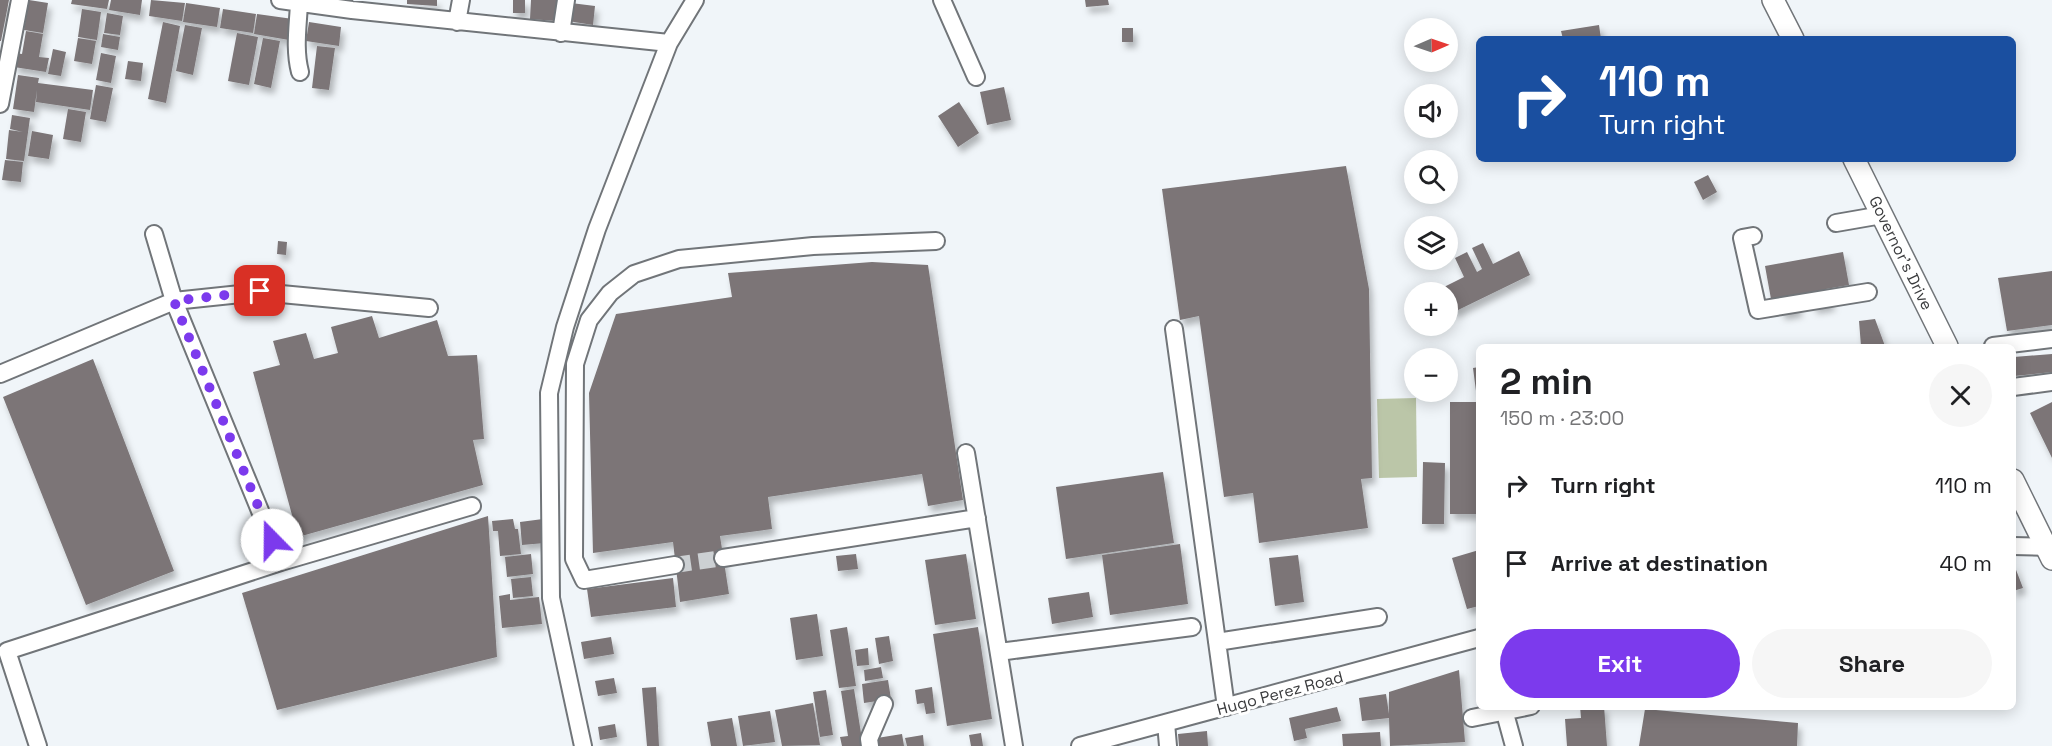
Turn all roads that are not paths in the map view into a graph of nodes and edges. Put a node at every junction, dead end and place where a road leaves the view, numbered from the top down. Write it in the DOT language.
graph roads {
  1 [pos="20,0"];
  2 [pos="280,0"];
  3 [pos="461,0"];
  4 [pos="566,0"];
  5 [pos="695,0"];
  6 [pos="942,0"];
  7 [pos="1773,0"];
  8 [pos="307,2"];
  9 [pos="457,22"];
  10 [pos="561,33"];
  11 [pos="1791,36"];
  12 [pos="669,43"];
  13 [pos="300,72"];
  14 [pos="976,77"];
  15 [pos="0,104"];
  16 [pos="1856,162"];
  17 [pos="1882,215"];
  18 [pos="1836,223"];
  19 [pos="154,234"];
  20 [pos="1753,236"];
  21 [pos="936,241"];
  22 [pos="1868,292"];
  23 [pos="174,301"];
  24 [pos="429,308"];
  25 [pos="1174,329"];
  26 [pos="2052,339"];
  27 [pos="1946,344"];
  28 [pos="2009,344"];
  29 [pos="0,374"];
  30 [pos="2052,382"];
  31 [pos="2016,387"];
  32 [pos="966,453"];
  33 [pos="2016,486"];
  34 [pos="472,506"];
  35 [pos="977,518"];
  36 [pos="2016,546"];
  37 [pos="2050,551"];
  38 [pos="723,558"];
  39 [pos="281,562"];
  40 [pos="675,565"];
  41 [pos="1378,617"];
  42 [pos="1192,627"];
  43 [pos="1476,639"];
  44 [pos="1217,642"];
  45 [pos="999,652"];
  46 [pos="884,704"];
  47 [pos="1226,707"];
  48 [pos="1500,710"];
  49 [pos="1504,710"];
  50 [pos="1472,718"];
  51 [pos="1166,723"];
  52 [pos="39,746"];
  53 [pos="583,746"];
  54 [pos="870,746"];
  55 [pos="1014,746"];
  56 [pos="1080,746"];
  57 [pos="1168,746"];
  58 [pos="1514,746"];
  1 -- 15 [label="street"];
  2 -- 8 [label="street"];
  3 -- 9 [label="street"];
  4 -- 10 [label="street"];
  5 -- 12 [label="street"];
  6 -- 14 [label="street"];
  7 -- 11 [label="main road"];
  8 -- 9 [label="street"];
  8 -- 13 [label="street"];
  9 -- 10 [label="street"];
  10 -- 12 [label="street"];
  12 -- 53 [label="street"];
  16 -- 17 [label="main road, Governor's Drive"];
  17 -- 18 [label="street"];
  17 -- 27 [label="main road, Governor's Drive"];
  19 -- 23 [label="street"];
  20 -- 22 [label="street"];
  21 -- 40 [label="street"];
  23 -- 24 [label="street"];
  23 -- 29 [label="street"];
  23 -- 39 [label="street"];
  25 -- 44 [label="street"];
  26 -- 28 [label="street"];
  30 -- 31 [label="street"];
  32 -- 35 [label="street"];
  33 -- 37 [label="main road"];
  34 -- 39 [label="street"];
  35 -- 38 [label="street"];
  35 -- 45 [label="street"];
  36 -- 37 [label="street"];
  39 -- 52 [label="street"];
  41 -- 44 [label="street"];
  42 -- 45 [label="street"];
  43 -- 47 [label="street, Hugo Perez Road"];
  44 -- 47 [label="street"];
  45 -- 55 [label="street"];
  46 -- 54 [label="street"];
  47 -- 51 [label="street, Hugo Perez Road"];
  48 -- 50 [label="street"];
  49 -- 58 [label="street"];
  51 -- 56 [label="street, Hugo Perez Road"];
  51 -- 57 [label="street"];
}
